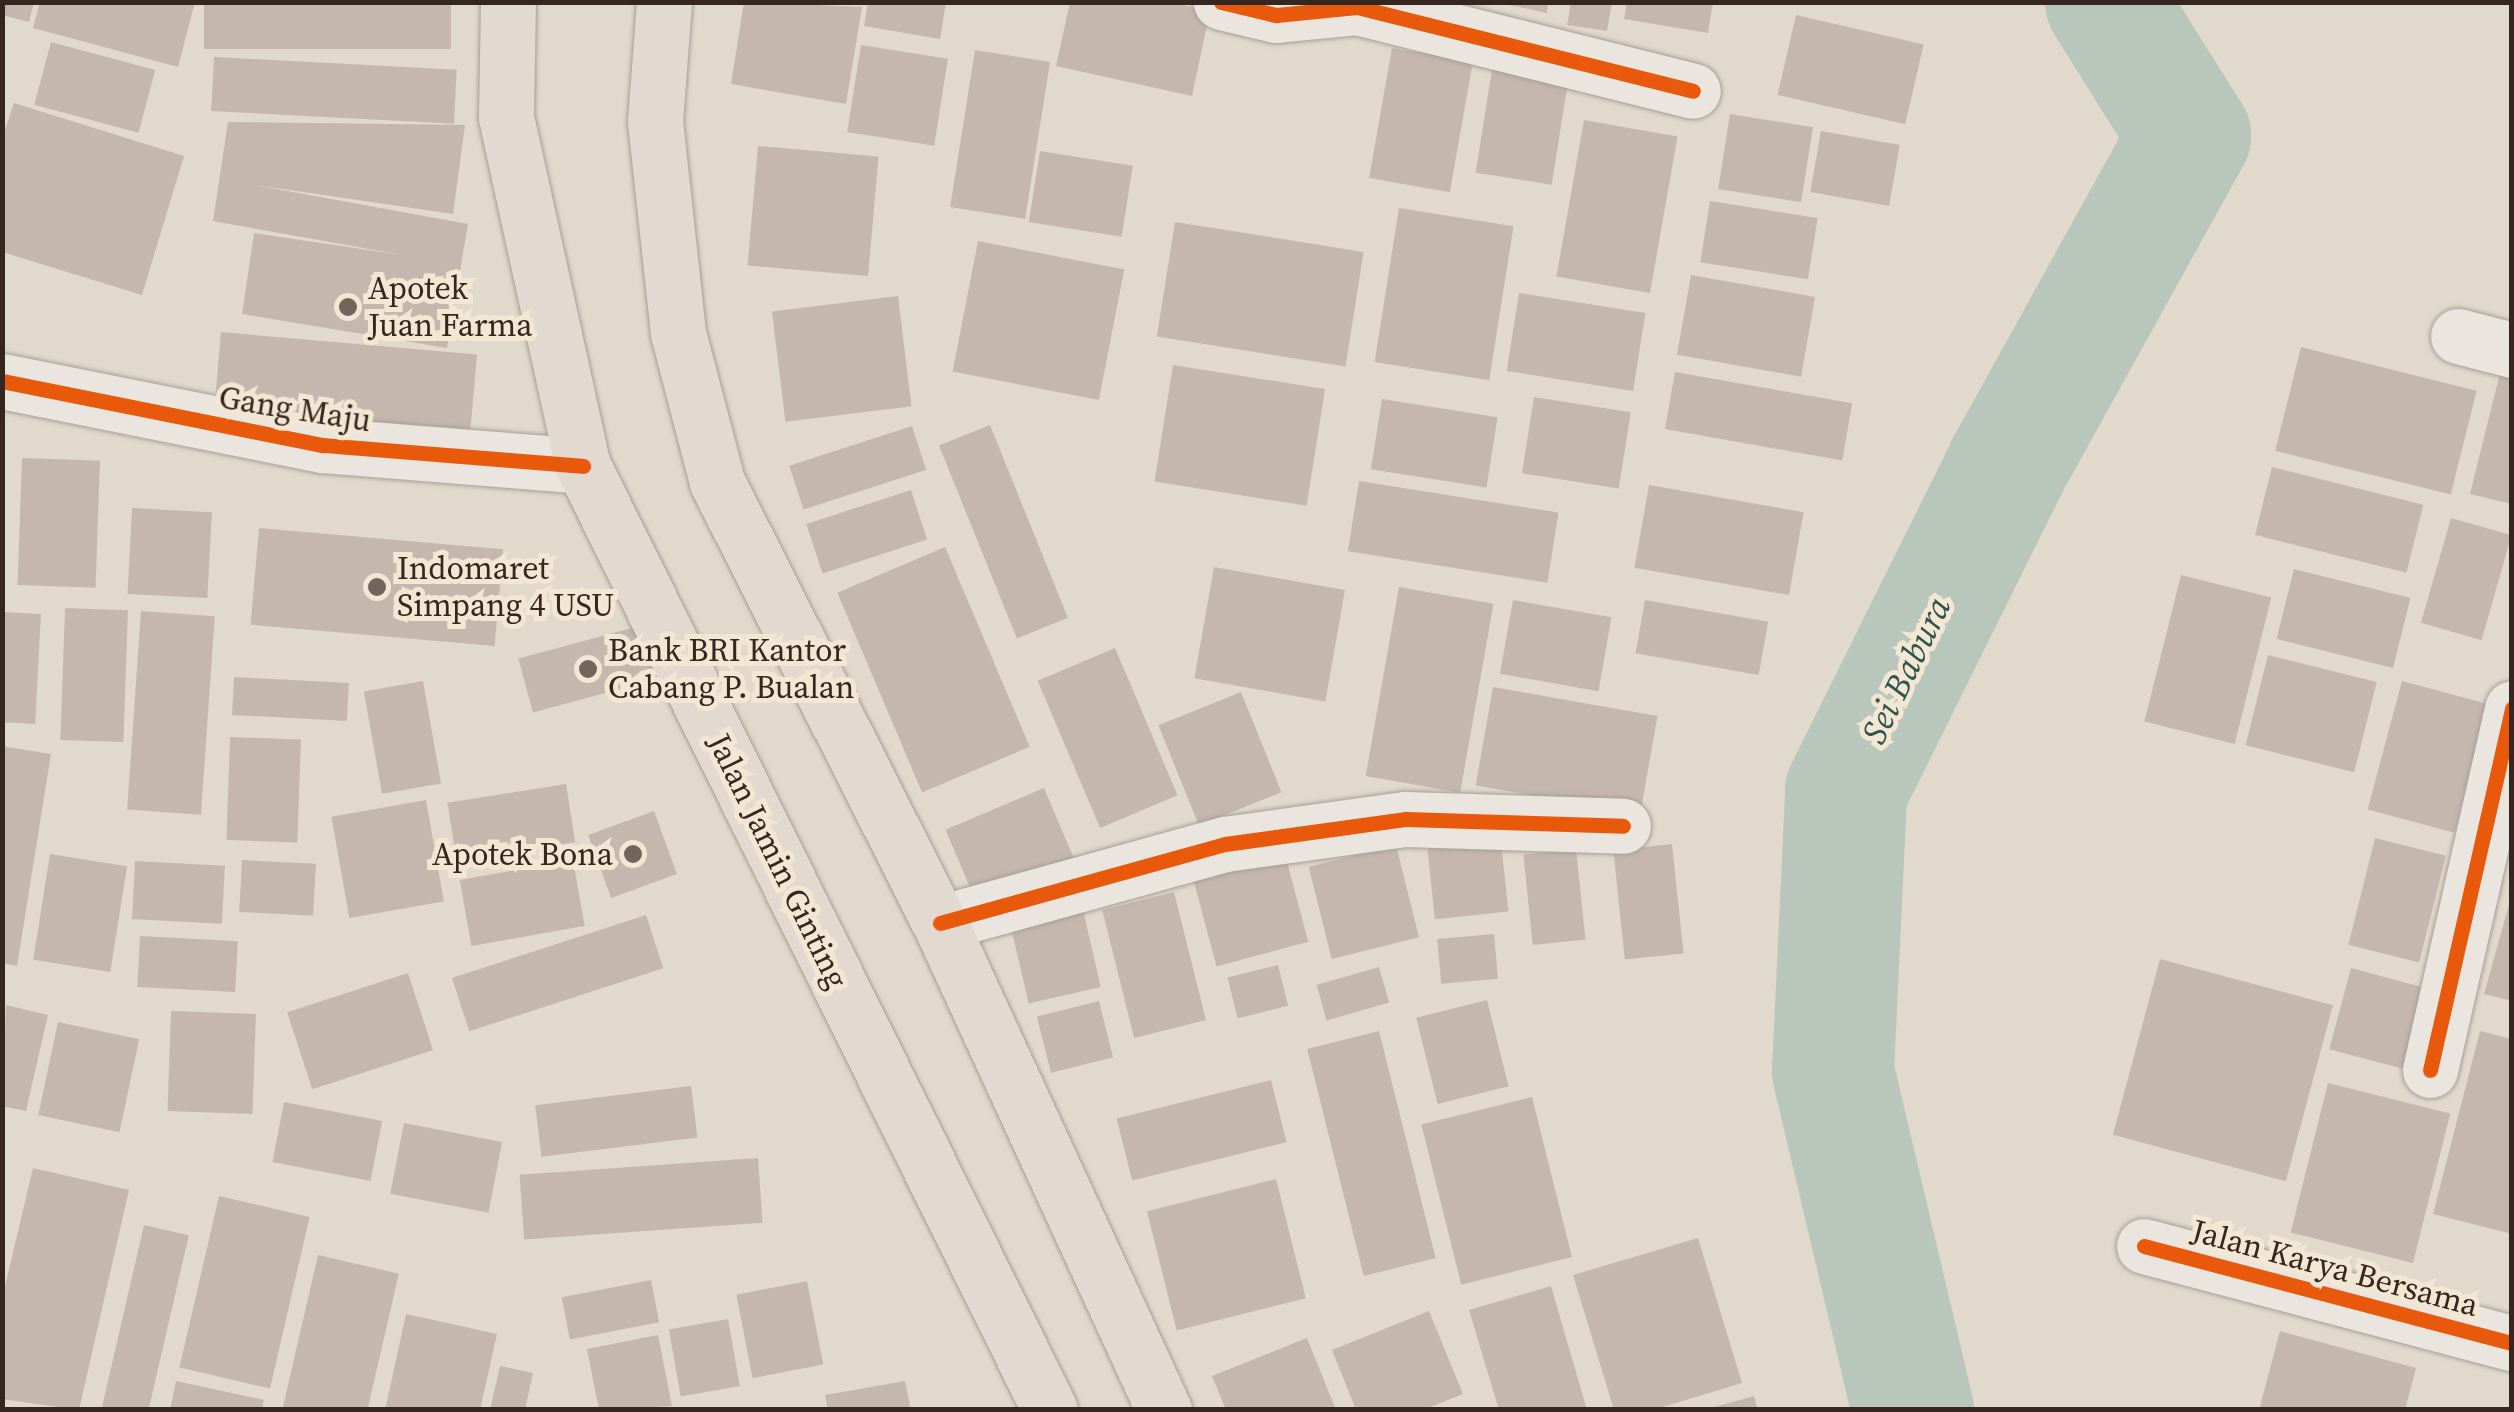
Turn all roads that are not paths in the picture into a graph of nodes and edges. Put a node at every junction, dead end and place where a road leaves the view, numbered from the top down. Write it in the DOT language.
graph roads {
  1 [pos="508,2"];
  2 [pos="664,2"];
  3 [pos="1221,2"];
  4 [pos="1693,91"];
  5 [pos="2458,336"];
  6 [pos="2512,350"];
  7 [pos="2,382"];
  8 [pos="583,466"];
  9 [pos="2512,708"];
  10 [pos="1623,826"];
  11 [pos="940,923"];
  12 [pos="2430,1070"];
  13 [pos="2144,1246"];
  14 [pos="2512,1343"];
  15 [pos="1050,1410"];
  16 [pos="1164,1410"];
  1 -- 8 [label="main road, Jalan Jamin Ginting"];
  2 -- 11 [label="main road"];
  3 -- 4 [label="street"];
  5 -- 6 [label="street"];
  7 -- 8 [label="street, Gang Maju"];
  8 -- 15 [label="main road, Jalan Jamin Ginting"];
  9 -- 12 [label="street"];
  10 -- 11 [label="street"];
  11 -- 16 [label="main road"];
  13 -- 14 [label="street, Jalan Karya Bersama"];
}
